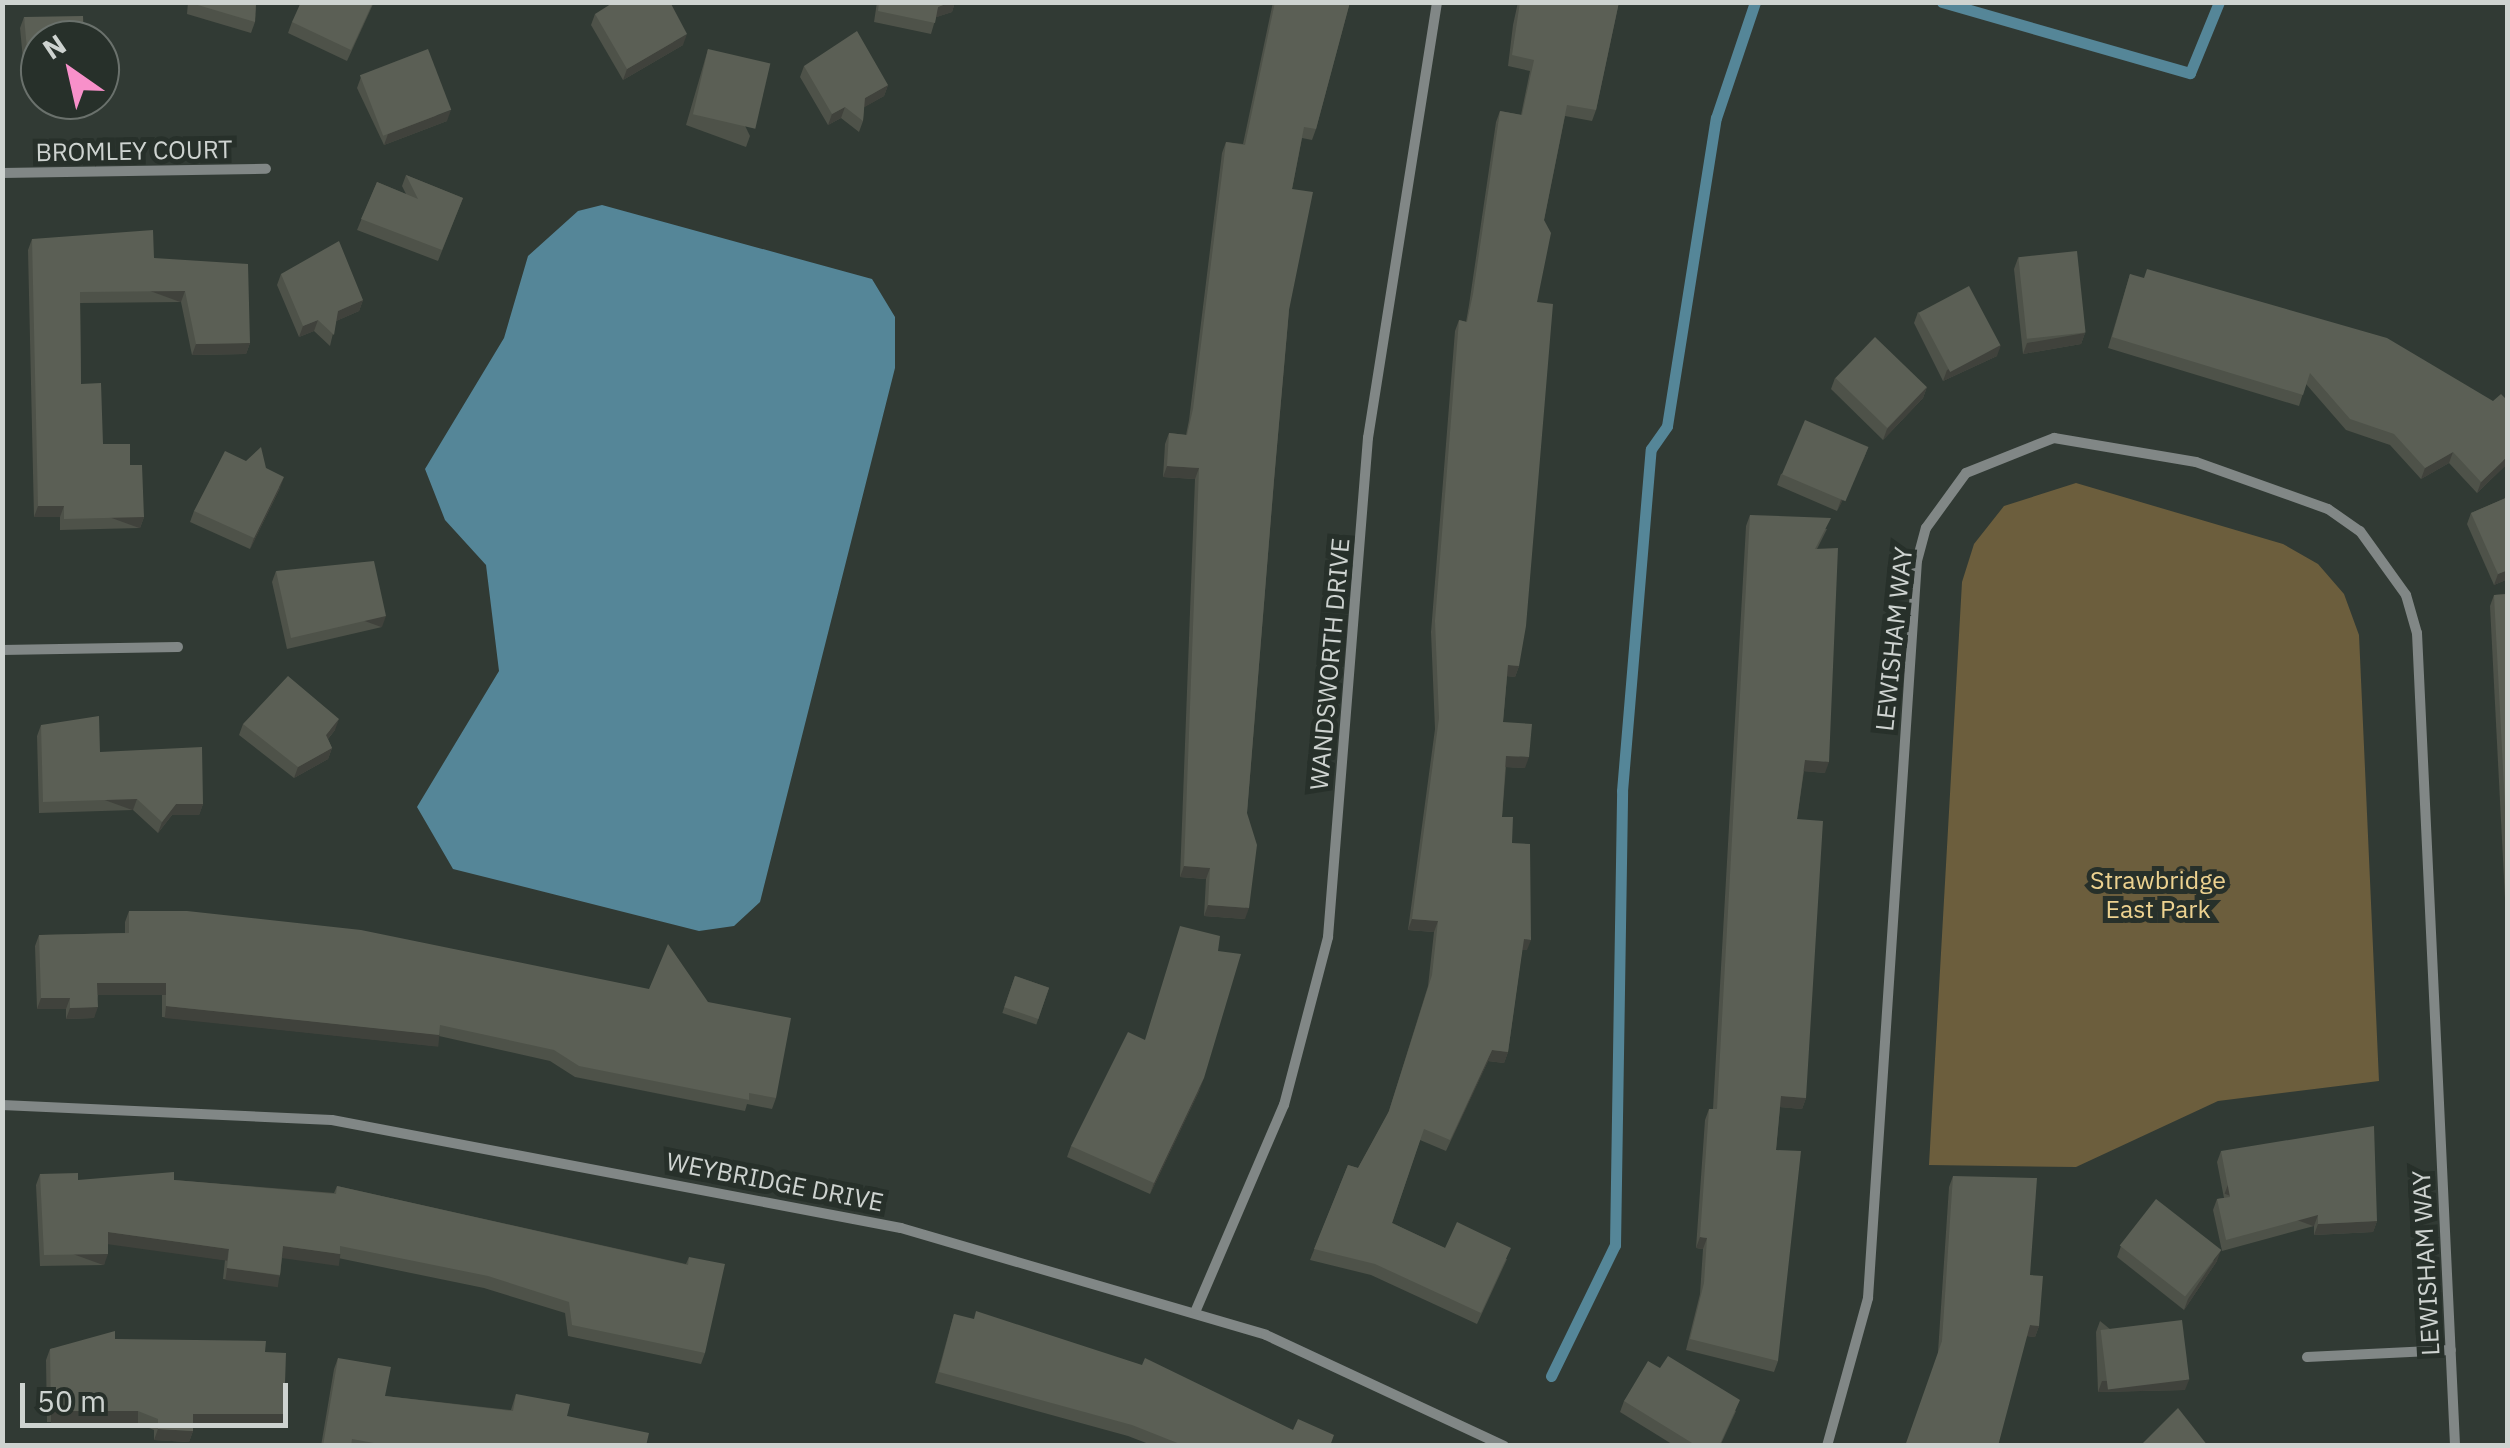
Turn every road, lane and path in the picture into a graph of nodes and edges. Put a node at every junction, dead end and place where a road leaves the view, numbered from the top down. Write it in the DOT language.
graph roads {
  1 [pos="1437,2"];
  2 [pos="266,169"];
  3 [pos="2,174"];
  4 [pos="178,647"];
  5 [pos="2,650"];
  6 [pos="2,1105"];
  7 [pos="1196,1310"];
  8 [pos="2451,1350"];
  9 [pos="2307,1357"];
  10 [pos="1504,1446"];
  11 [pos="1826,1446"];
  12 [pos="2455,1446"];
  1 -- 7 [label="street, WANDSWORTH DRIVE"];
  2 -- 3 [label="street, BROMLEY COURT"];
  4 -- 5 [label="street"];
  6 -- 7 [label="street, WEYBRIDGE DRIVE"];
  7 -- 10 [label="street, WEYBRIDGE DRIVE"];
  8 -- 9 [label="street"];
  8 -- 11 [label="street, LEWISHAM WAY"];
  8 -- 12 [label="street, LEWISHAM WAY"];
}
